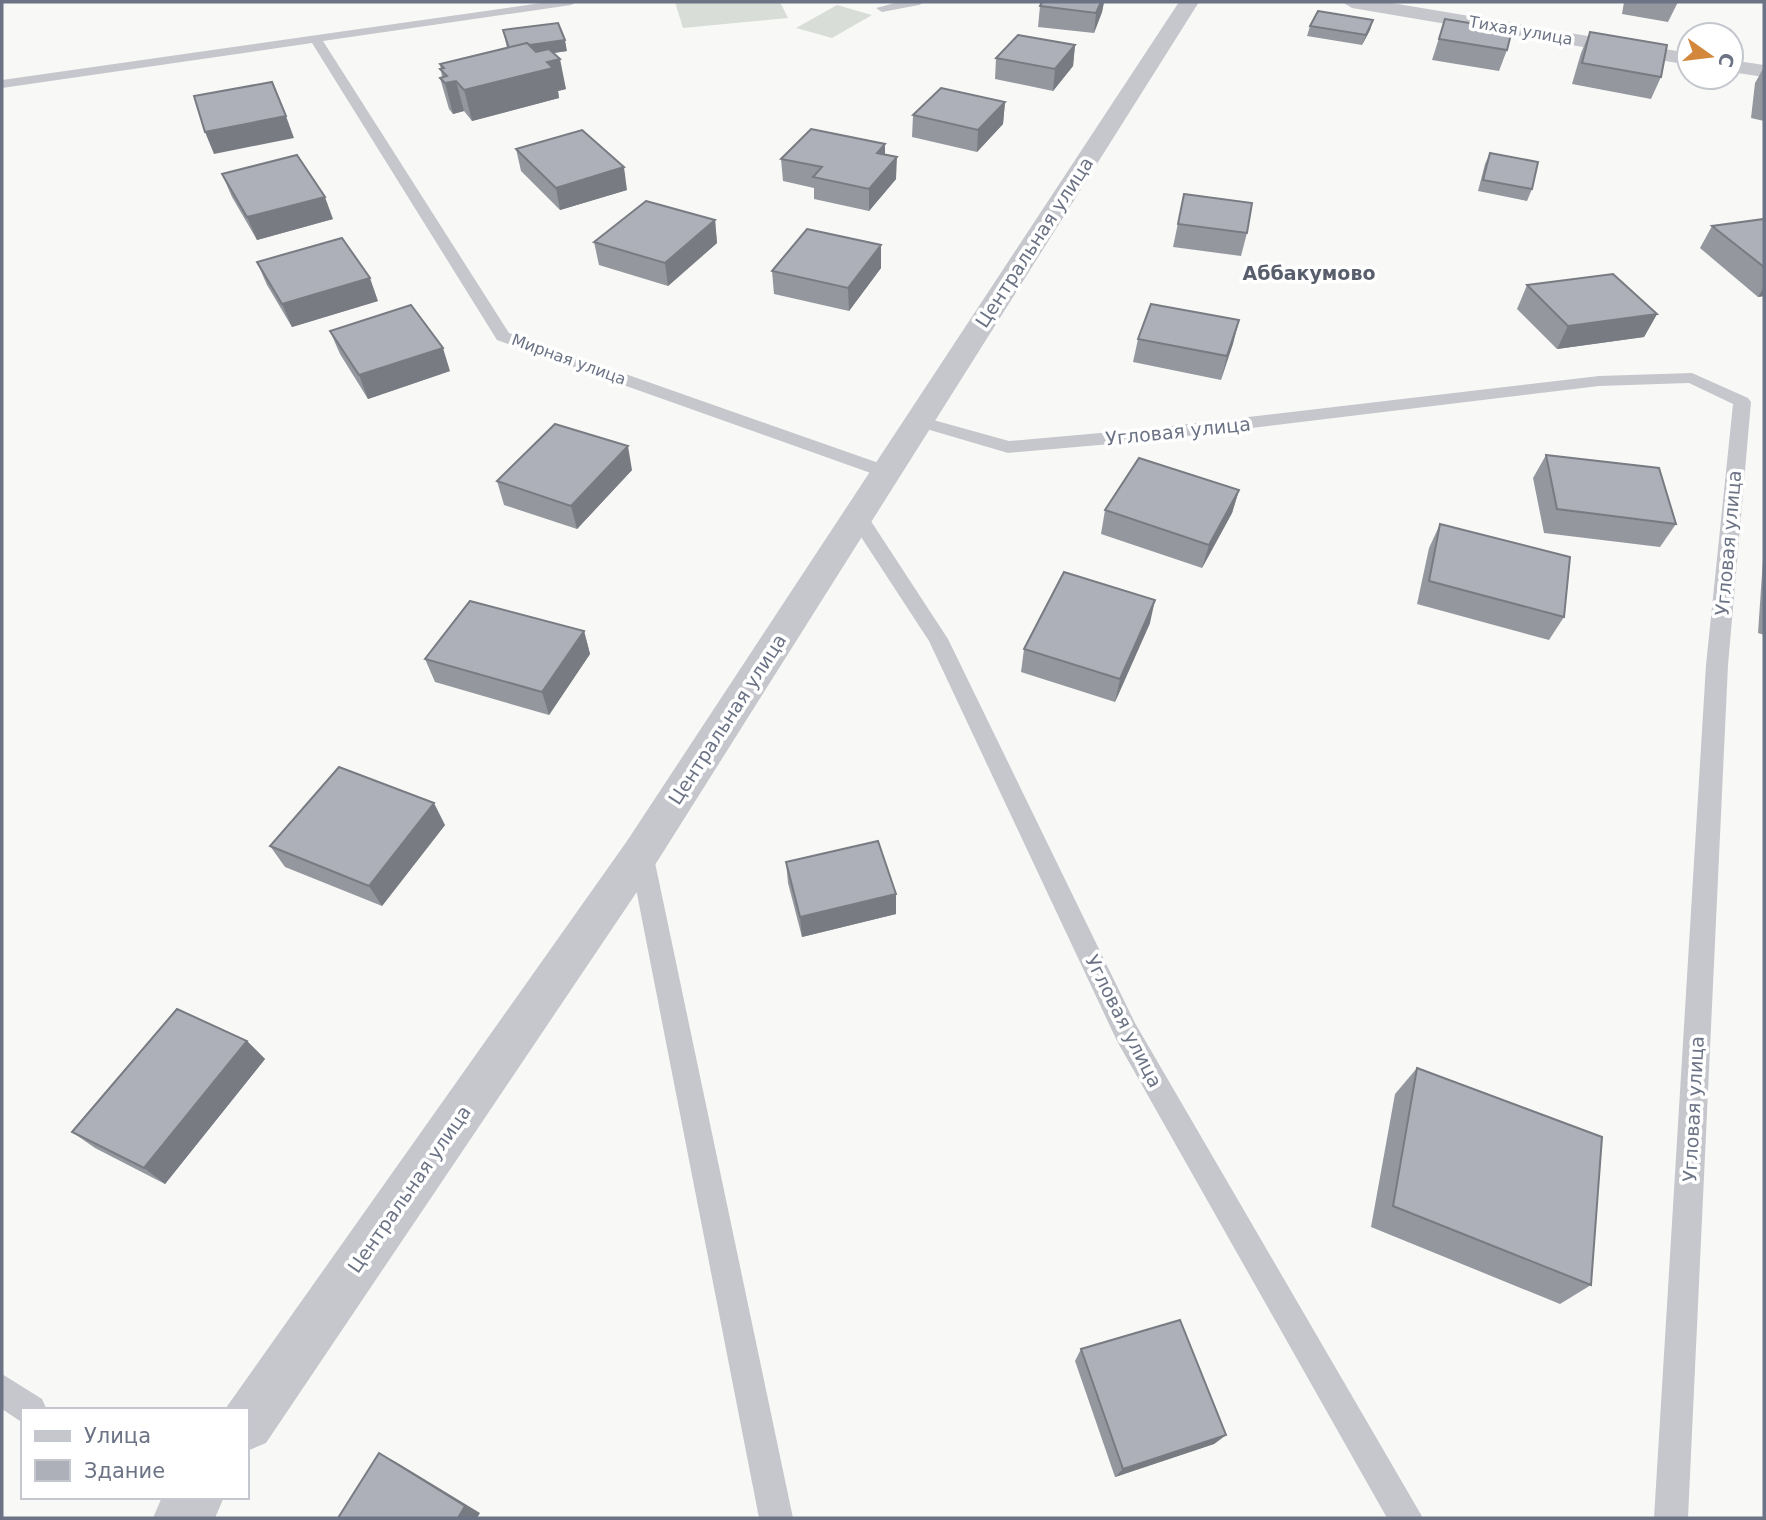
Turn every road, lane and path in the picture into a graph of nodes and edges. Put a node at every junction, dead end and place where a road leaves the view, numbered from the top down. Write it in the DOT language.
graph roads {
  1 [pos="571,2"];
  2 [pos="919,2"];
  3 [pos="1189,2"];
  4 [pos="1352,2"];
  5 [pos="881,8"];
  6 [pos="316,40"];
  7 [pos="1675,57"];
  8 [pos="1745,68"];
  9 [pos="1764,71"];
  10 [pos="2,84"];
  11 [pos="919,421"];
  12 [pos="886,472"];
  13 [pos="858,517"];
  14 [pos="641,853"];
  15 [pos="2,1390"];
  16 [pos="28,1408"];
  17 [pos="248,1423"];
  18 [pos="776,1518"];
  19 [pos="1406,1518"];
  20 [pos="1671,1518"];
  1 -- 6 [label="lane"];
  2 -- 5 [label="lane"];
  3 -- 11 [label="street, Центральная улица"];
  4 -- 7 [label="street, Тихая улица"];
  6 -- 10 [label="lane"];
  6 -- 12 [label="lane, Мирная улица"];
  8 -- 9 [label="street"];
  11 -- 12 [label="street, Центральная улица"];
  11 -- 20 [label="lane, Угловая улица"];
  12 -- 13 [label="street, Центральная улица"];
  13 -- 14 [label="street, Центральная улица"];
  13 -- 19 [label="lane, Угловая улица"];
  14 -- 17 [label="street, Центральная улица"];
  14 -- 18 [label="lane"];
  15 -- 16 [label="lane"];
}
